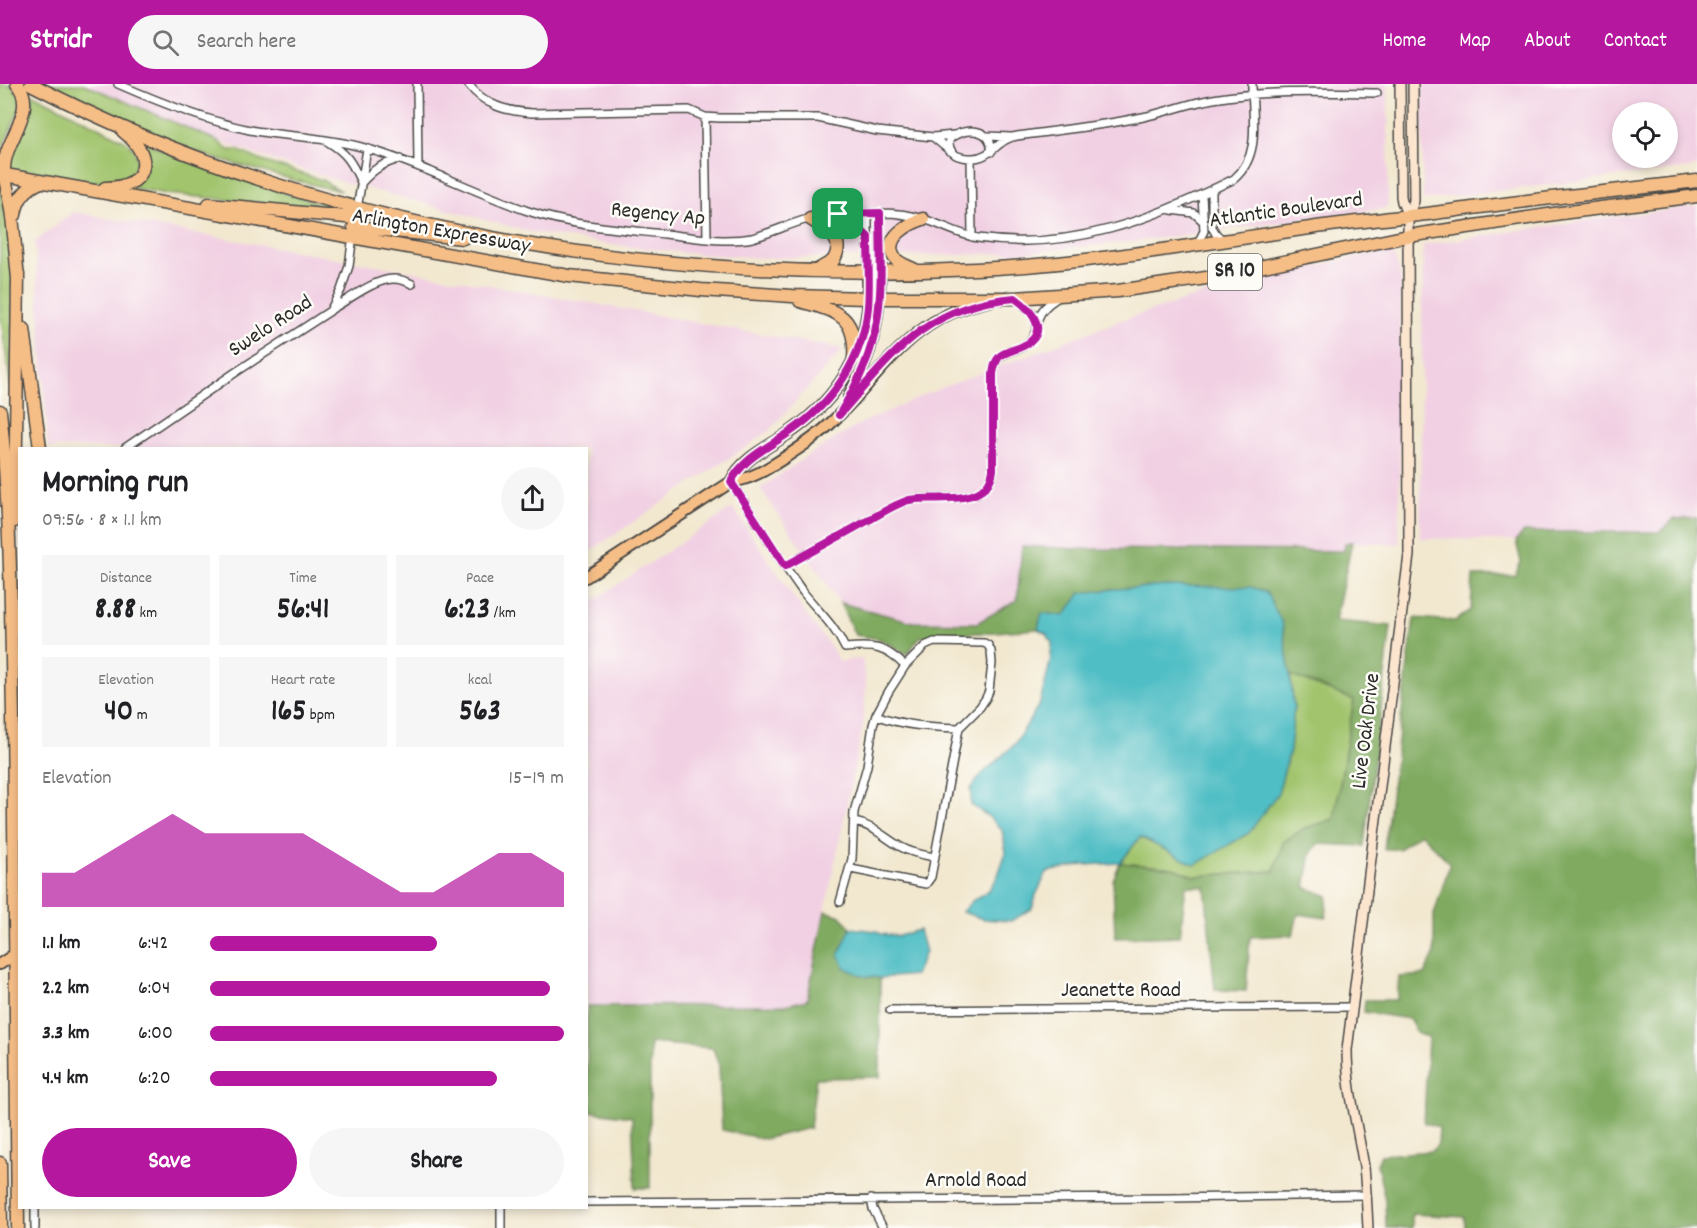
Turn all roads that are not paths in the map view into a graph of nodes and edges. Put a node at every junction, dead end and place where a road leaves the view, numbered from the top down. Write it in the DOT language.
graph roads {
  1 [pos="17,84"];
  2 [pos="31,84"];
  3 [pos="118,84"];
  4 [pos="417,84"];
  5 [pos="468,84"];
  6 [pos="1252,84"];
  7 [pos="1400,84"];
  8 [pos="1413,84"];
  9 [pos="1377,93"];
  10 [pos="1252,94"];
  11 [pos="705,117"];
  12 [pos="107,121"];
  13 [pos="954,135"];
  14 [pos="987,136"];
  15 [pos="933,137"];
  16 [pos="1011,137"];
  17 [pos="323,139"];
  18 [pos="367,149"];
  19 [pos="950,151"];
  20 [pos="991,152"];
  21 [pos="971,158"];
  22 [pos="400,159"];
  23 [pos="418,166"];
  24 [pos="1,170"];
  25 [pos="1697,181"];
  26 [pos="41,182"];
  27 [pos="361,182"];
  28 [pos="65,186"];
  29 [pos="1212,190"];
  30 [pos="1202,195"];
  31 [pos="1697,196"];
  32 [pos="136,198"];
  33 [pos="1679,198"];
  34 [pos="1168,210"];
  35 [pos="868,213"];
  36 [pos="880,213"];
  37 [pos="838,214"];
  38 [pos="1408,216"];
  39 [pos="810,219"];
  40 [pos="923,219"];
  41 [pos="355,222"];
  42 [pos="1204,222"];
  43 [pos="14,226"];
  44 [pos="1408,236"];
  45 [pos="868,237"];
  46 [pos="972,237"];
  47 [pos="707,238"];
  48 [pos="1224,241"];
  49 [pos="1197,245"];
  50 [pos="550,247"];
  51 [pos="816,271"];
  52 [pos="919,271"];
  53 [pos="874,272"];
  54 [pos="18,274"];
  55 [pos="412,284"];
  56 [pos="775,295"];
  57 [pos="1060,296"];
  58 [pos="874,298"];
  59 [pos="1015,298"];
  60 [pos="330,311"];
  61 [pos="1037,324"];
  62 [pos="854,360"];
  63 [pos="0,411"];
  64 [pos="839,415"];
  65 [pos="40,447"];
  66 [pos="126,447"];
  67 [pos="731,482"];
  68 [pos="785,566"];
  69 [pos="588,576"];
  70 [pos="11,627"];
  71 [pos="905,666"];
  72 [pos="876,716"];
  73 [pos="959,728"];
  74 [pos="18,781"];
  75 [pos="14,800"];
  76 [pos="854,822"];
  77 [pos="934,857"];
  78 [pos="850,869"];
  79 [pos="17,893"];
  80 [pos="840,902"];
  81 [pos="17,952"];
  82 [pos="0,964"];
  83 [pos="1352,1007"];
  84 [pos="890,1010"];
  85 [pos="18,1050"];
  86 [pos="16,1058"];
  87 [pos="18,1156"];
  88 [pos="0,1163"];
  89 [pos="1366,1195"];
  90 [pos="871,1199"];
  91 [pos="588,1202"];
  92 [pos="0,1204"];
  93 [pos="18,1205"];
  94 [pos="19,1209"];
  95 [pos="35,1209"];
  96 [pos="501,1209"];
  97 [pos="1,1228"];
  98 [pos="18,1228"];
  99 [pos="35,1228"];
  100 [pos="501,1228"];
  101 [pos="883,1228"];
  102 [pos="1368,1228"];
  1 -- 24 [label="highway"];
  2 -- 12 [label="highway, Arlington Expressway"];
  3 -- 17 [label="street, Regency Ap"];
  4 -- 23 [label="street"];
  5 -- 11 [label="street"];
  6 -- 10 [label="street, Regency Ap"];
  7 -- 38 [label="main road"];
  8 -- 38 [label="main road"];
  9 -- 10 [label="street"];
  10 -- 16 [label="street"];
  10 -- 29 [label="street, Regency Ap"];
  11 -- 15 [label="street"];
  11 -- 47 [label="street"];
  12 -- 28 [label="highway"];
  12 -- 41 [label="highway, Arlington Expressway"];
  13 -- 14 [label="street"];
  13 -- 15 [label="street"];
  13 -- 19 [label="street"];
  14 -- 16 [label="street"];
  14 -- 20 [label="street"];
  15 -- 19 [label="street"];
  16 -- 20 [label="street"];
  17 -- 18 [label="street, Regency Ap"];
  17 -- 27 [label="street"];
  18 -- 22 [label="street, Regency Ap"];
  18 -- 27 [label="street, Swelo Road"];
  19 -- 21 [label="street"];
  20 -- 21 [label="street"];
  21 -- 46 [label="street"];
  22 -- 23 [label="street, Regency Ap"];
  22 -- 27 [label="street"];
  23 -- 47 [label="street, Regency Ap"];
  24 -- 26 [label="highway, Arlington Expressway"];
  24 -- 43 [label="highway"];
  25 -- 33 [label="highway"];
  25 -- 38 [label="highway, Atlantic Boulevard / SR 10"];
  26 -- 28 [label="highway, Arlington Expressway"];
  26 -- 43 [label="highway"];
  27 -- 41 [label="street, Swelo Road"];
  28 -- 32 [label="highway, Arlington Expressway"];
  29 -- 30 [label="street, Regency Ap"];
  29 -- 48 [label="street"];
  30 -- 34 [label="street, Regency Ap"];
  30 -- 42 [label="street"];
  31 -- 33 [label="highway, Atlantic Boulevard / SR 10"];
  32 -- 41 [label="highway"];
  32 -- 41 [label="highway, Arlington Expressway"];
  33 -- 44 [label="highway, Atlantic Boulevard / SR 10"];
  34 -- 42 [label="street"];
  34 -- 46 [label="street, Regency Ap"];
  35 -- 36 [label="street, Regency Ap"];
  35 -- 37 [label="street, Regency Ap"];
  35 -- 45 [label="street"];
  36 -- 40 [label="street, Regency Ap"];
  36 -- 53 [label="street"];
  37 -- 39 [label="street, Regency Ap"];
  37 -- 45 [label="street"];
  38 -- 44 [label="main road, Live Oak Drive"];
  38 -- 48 [label="highway, Atlantic Boulevard / SR 10"];
  39 -- 47 [label="street, Regency Ap"];
  39 -- 51 [label="highway"];
  40 -- 46 [label="street, Regency Ap"];
  40 -- 52 [label="highway"];
  41 -- 50 [label="highway"];
  41 -- 50 [label="highway, Arlington Expressway"];
  41 -- 56 [label="highway, Arlington Expressway"];
  41 -- 60 [label="street, Swelo Road"];
  42 -- 49 [label="street"];
  43 -- 54 [label="highway"];
  44 -- 57 [label="highway, Atlantic Boulevard / SR 10"];
  44 -- 83 [label="main road, Live Oak Drive"];
  45 -- 53 [label="street"];
  48 -- 49 [label="highway, Atlantic Boulevard / SR 10"];
  49 -- 52 [label="highway, Atlantic Boulevard / SR 10"];
  50 -- 51 [label="highway, Arlington Expressway"];
  51 -- 53 [label="highway, Arlington Expressway"];
  52 -- 53 [label="highway, Atlantic Boulevard / SR 10"];
  53 -- 58 [label="main road, Atlantic Boulevard / SR 10"];
  54 -- 65 [label="highway"];
  54 -- 70 [label="highway"];
  55 -- 60 [label="street"];
  56 -- 58 [label="highway, Arlington Expressway"];
  56 -- 62 [label="highway"];
  57 -- 59 [label="highway, Atlantic Boulevard / SR 10"];
  57 -- 61 [label="street"];
  58 -- 59 [label="highway, Atlantic Boulevard"];
  58 -- 62 [label="main road, Atlantic Boulevard / SR 10"];
  58 -- 64 [label="main road"];
  59 -- 61 [label="street"];
  59 -- 64 [label="main road, Atlantic Boulevard / SR 10"];
  60 -- 66 [label="street, Swelo Road"];
  61 -- 68 [label="street"];
  62 -- 67 [label="main road, Atlantic Boulevard / SR 10"];
  63 -- 70 [label="highway"];
  64 -- 67 [label="main road, Atlantic Boulevard / SR 10"];
  67 -- 68 [label="street"];
  67 -- 69 [label="main road, Atlantic Boulevard / SR 10"];
  68 -- 71 [label="street"];
  70 -- 75 [label="highway"];
  71 -- 72 [label="street"];
  71 -- 73 [label="street"];
  72 -- 73 [label="street"];
  72 -- 76 [label="street"];
  73 -- 77 [label="street"];
  74 -- 75 [label="highway"];
  75 -- 79 [label="highway"];
  76 -- 77 [label="street"];
  76 -- 78 [label="street"];
  77 -- 78 [label="street"];
  78 -- 80 [label="street"];
  79 -- 81 [label="highway"];
  81 -- 82 [label="main road"];
  81 -- 86 [label="highway"];
  83 -- 84 [label="street, Jeanette Road"];
  83 -- 89 [label="main road, Live Oak Drive"];
  85 -- 86 [label="highway"];
  86 -- 87 [label="highway"];
  88 -- 92 [label="highway"];
  89 -- 90 [label="street, Arnold Road"];
  89 -- 102 [label="main road, Live Oak Drive"];
  90 -- 91 [label="street, Arnold Road"];
  90 -- 101 [label="street"];
  92 -- 93 [label="street"];
  92 -- 97 [label="highway"];
  94 -- 98 [label="highway"];
  95 -- 99 [label="street"];
  96 -- 100 [label="street"];
}
